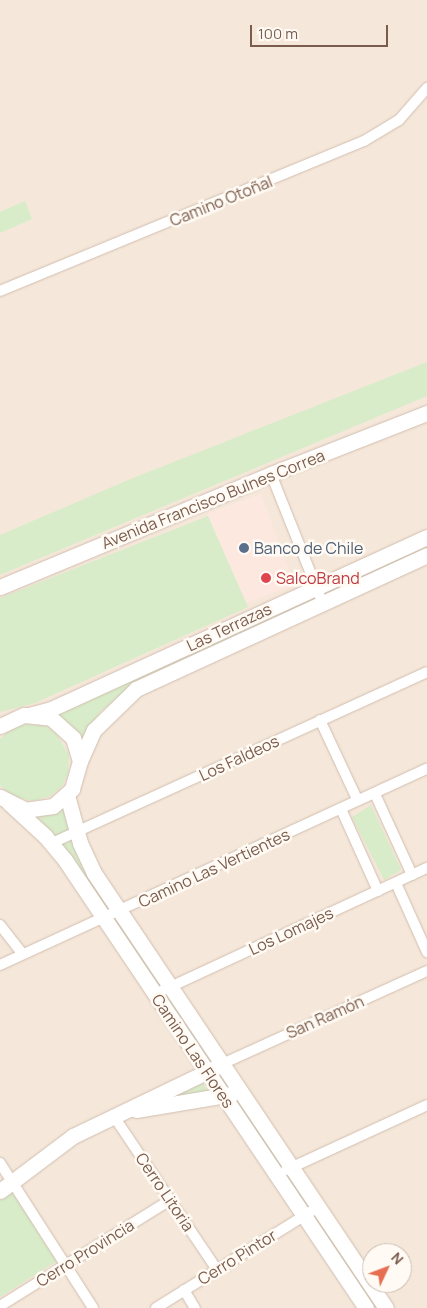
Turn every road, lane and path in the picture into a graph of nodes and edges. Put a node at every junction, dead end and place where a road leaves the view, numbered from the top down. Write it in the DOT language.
graph roads {
  1 [pos="427,88"];
  2 [pos="0,291"];
  3 [pos="427,413"];
  4 [pos="271,474"];
  5 [pos="427,537"];
  6 [pos="427,555"];
  7 [pos="0,587"];
  8 [pos="316,587"];
  9 [pos="323,604"];
  10 [pos="187,646"];
  11 [pos="195,662"];
  12 [pos="427,672"];
  13 [pos="29,714"];
  14 [pos="320,720"];
  15 [pos="2,723"];
  16 [pos="80,761"];
  17 [pos="427,770"];
  18 [pos="375,794"];
  19 [pos="68,795"];
  20 [pos="5,800"];
  21 [pos="358,802"];
  22 [pos="341,809"];
  23 [pos="77,832"];
  24 [pos="52,843"];
  25 [pos="427,868"];
  26 [pos="412,875"];
  27 [pos="396,883"];
  28 [pos="378,891"];
  29 [pos="119,911"];
  30 [pos="105,919"];
  31 [pos="0,925"];
  32 [pos="427,952"];
  33 [pos="23,954"];
  34 [pos="0,965"];
  35 [pos="427,971"];
  36 [pos="169,986"];
  37 [pos="155,994"];
  38 [pos="222,1064"];
  39 [pos="206,1071"];
  40 [pos="241,1091"];
  41 [pos="223,1096"];
  42 [pos="427,1105"];
  43 [pos="116,1113"];
  44 [pos="0,1163"];
  45 [pos="291,1167"];
  46 [pos="277,1176"];
  47 [pos="14,1181"];
  48 [pos="0,1191"];
  49 [pos="170,1200"];
  50 [pos="318,1206"];
  51 [pos="304,1216"];
  52 [pos="66,1265"];
  53 [pos="217,1270"];
  54 [pos="184,1290"];
  55 [pos="0,1306"];
  56 [pos="93,1308"];
  57 [pos="156,1308"];
  58 [pos="195,1308"];
  59 [pos="366,1308"];
  60 [pos="386,1308"];
  1 -- 2 [label="street, Camino Otoñal"];
  3 -- 4 [label="street, Avenida Francisco Bulnes Correa"];
  4 -- 7 [label="street, Avenida Francisco Bulnes Correa"];
  4 -- 8 [label="street"];
  5 -- 8 [label="street, Las Terrazas"];
  6 -- 9 [label="street, Las Terrazas"];
  8 -- 9 [label="street"];
  8 -- 10 [label="street, Las Terrazas"];
  9 -- 11 [label="street, Las Terrazas"];
  10 -- 11 [label="street"];
  10 -- 13 [label="street, Las Terrazas"];
  11 -- 16 [label="street, Las Terrazas"];
  12 -- 14 [label="street, Los Faldeos"];
  13 -- 15 [label="street, Las Terrazas"];
  13 -- 16 [label="street"];
  14 -- 21 [label="street"];
  14 -- 23 [label="street, Los Faldeos"];
  16 -- 19 [label="street, Las Terrazas"];
  17 -- 18 [label="street, Camino Las Vertientes"];
  18 -- 21 [label="street, Camino Las Vertientes"];
  18 -- 26 [label="street"];
  19 -- 20 [label="street"];
  19 -- 23 [label="street, Camino Las Flores"];
  20 -- 24 [label="street, Camino Las Flores"];
  21 -- 22 [label="street, Camino Las Vertientes"];
  22 -- 28 [label="street"];
  22 -- 29 [label="street, Camino Las Vertientes"];
  23 -- 24 [label="street, Los Faldeos"];
  23 -- 29 [label="street, Camino Las Flores"];
  24 -- 30 [label="street, Camino Las Flores"];
  25 -- 26 [label="street, Los Lomajes"];
  26 -- 27 [label="street, Los Lomajes"];
  27 -- 28 [label="street, Los Lomajes"];
  27 -- 32 [label="street"];
  28 -- 36 [label="street, Los Lomajes"];
  29 -- 30 [label="street, Camino Las Vertientes"];
  29 -- 36 [label="street, Camino Las Flores"];
  30 -- 33 [label="street, Camino Las Vertientes"];
  30 -- 37 [label="street, Camino Las Flores"];
  31 -- 33 [label="street"];
  33 -- 34 [label="street, Camino Las Vertientes"];
  35 -- 38 [label="street, San Ramón"];
  36 -- 37 [label="street, Los Lomajes"];
  36 -- 38 [label="street, Camino Las Flores"];
  37 -- 39 [label="street, Camino Las Flores"];
  38 -- 39 [label="street"];
  38 -- 40 [label="street, Camino Las Flores"];
  39 -- 41 [label="street, Camino Las Flores"];
  39 -- 43 [label="street"];
  40 -- 41 [label="street"];
  40 -- 45 [label="street, Camino Las Flores"];
  41 -- 43 [label="street"];
  41 -- 46 [label="street, Camino Las Flores"];
  42 -- 45 [label="street"];
  43 -- 47 [label="street"];
  43 -- 49 [label="street, Cerro Litoria"];
  44 -- 47 [label="street"];
  45 -- 46 [label="street"];
  45 -- 50 [label="street, Camino Las Flores"];
  46 -- 51 [label="street, Camino Las Flores"];
  47 -- 48 [label="street"];
  47 -- 52 [label="street"];
  49 -- 52 [label="street, Cerro Provincia"];
  49 -- 53 [label="street, Cerro Litoria"];
  50 -- 51 [label="street, Cerro Pintor"];
  50 -- 60 [label="street, Camino Las Flores"];
  51 -- 53 [label="street, Cerro Pintor"];
  51 -- 59 [label="street, Camino Las Flores"];
  52 -- 55 [label="street, Cerro Provincia"];
  52 -- 56 [label="street"];
  53 -- 54 [label="street, Cerro Pintor"];
  54 -- 57 [label="street, Cerro Pintor"];
  54 -- 58 [label="street"];
}
